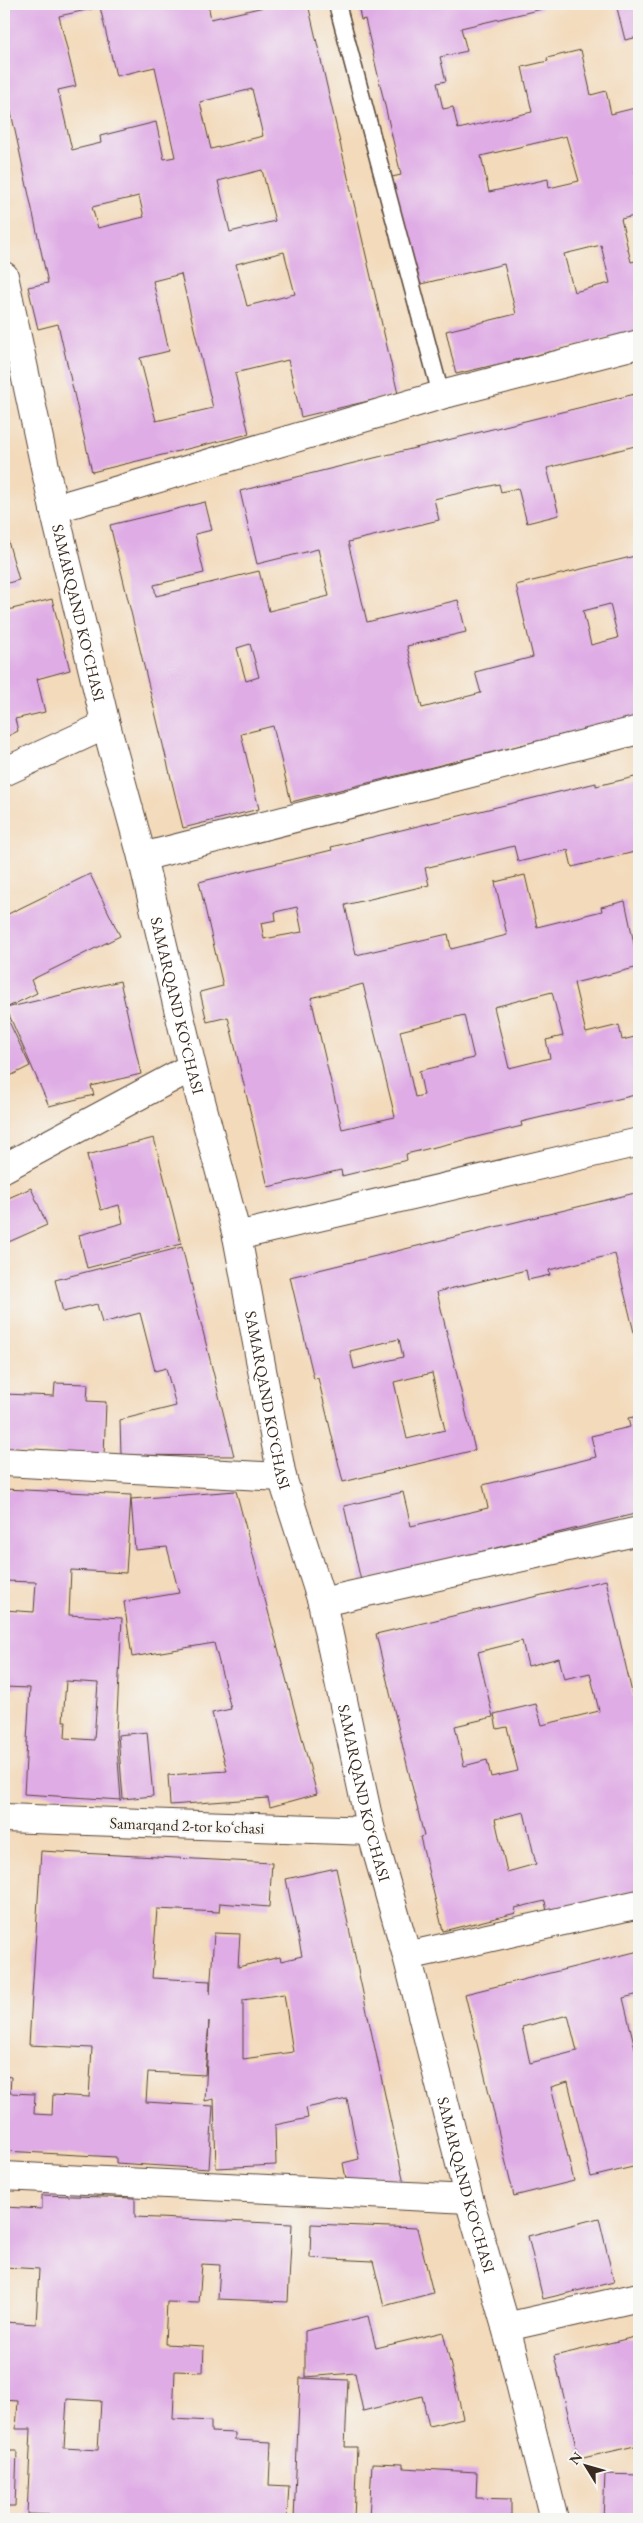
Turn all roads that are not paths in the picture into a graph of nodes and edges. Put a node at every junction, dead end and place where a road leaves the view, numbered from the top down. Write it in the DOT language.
graph roads {
  1 [pos="337,4"];
  2 [pos="4,276"];
  3 [pos="639,344"];
  4 [pos="12,354"];
  5 [pos="441,395"];
  6 [pos="54,509"];
  7 [pos="106,724"];
  8 [pos="639,730"];
  9 [pos="4,772"];
  10 [pos="142,857"];
  11 [pos="192,1067"];
  12 [pos="639,1142"];
  13 [pos="4,1168"];
  14 [pos="237,1236"];
  15 [pos="4,1462"];
  16 [pos="282,1477"];
  17 [pos="639,1531"];
  18 [pos="322,1602"];
  19 [pos="4,1818"];
  20 [pos="371,1832"];
  21 [pos="639,1904"];
  22 [pos="407,1956"];
  23 [pos="4,2176"];
  24 [pos="469,2199"];
  25 [pos="639,2297"];
  26 [pos="506,2327"];
  27 [pos="554,2519"];
  1 -- 5 [label="lane"];
  2 -- 4 [label="street, SAMARQAND KO‘CHASI"];
  3 -- 5 [label="street"];
  4 -- 6 [label="street, SAMARQAND KO‘CHASI"];
  5 -- 6 [label="street"];
  6 -- 7 [label="street, SAMARQAND KO‘CHASI"];
  7 -- 9 [label="street"];
  7 -- 10 [label="street, SAMARQAND KO‘CHASI"];
  8 -- 10 [label="street"];
  10 -- 11 [label="street, SAMARQAND KO‘CHASI"];
  11 -- 13 [label="street"];
  11 -- 14 [label="street, SAMARQAND KO‘CHASI"];
  12 -- 14 [label="street"];
  14 -- 16 [label="street, SAMARQAND KO‘CHASI"];
  15 -- 16 [label="street"];
  16 -- 18 [label="street, SAMARQAND KO‘CHASI"];
  17 -- 18 [label="street"];
  18 -- 20 [label="street, SAMARQAND KO‘CHASI"];
  19 -- 20 [label="street, Samarqand 2-tor koʻchasi"];
  20 -- 22 [label="street, SAMARQAND KO‘CHASI"];
  21 -- 22 [label="street"];
  22 -- 24 [label="street, SAMARQAND KO‘CHASI"];
  23 -- 24 [label="street"];
  24 -- 26 [label="street, SAMARQAND KO‘CHASI"];
  25 -- 26 [label="street"];
  26 -- 27 [label="street, SAMARQAND KO‘CHASI"];
}
